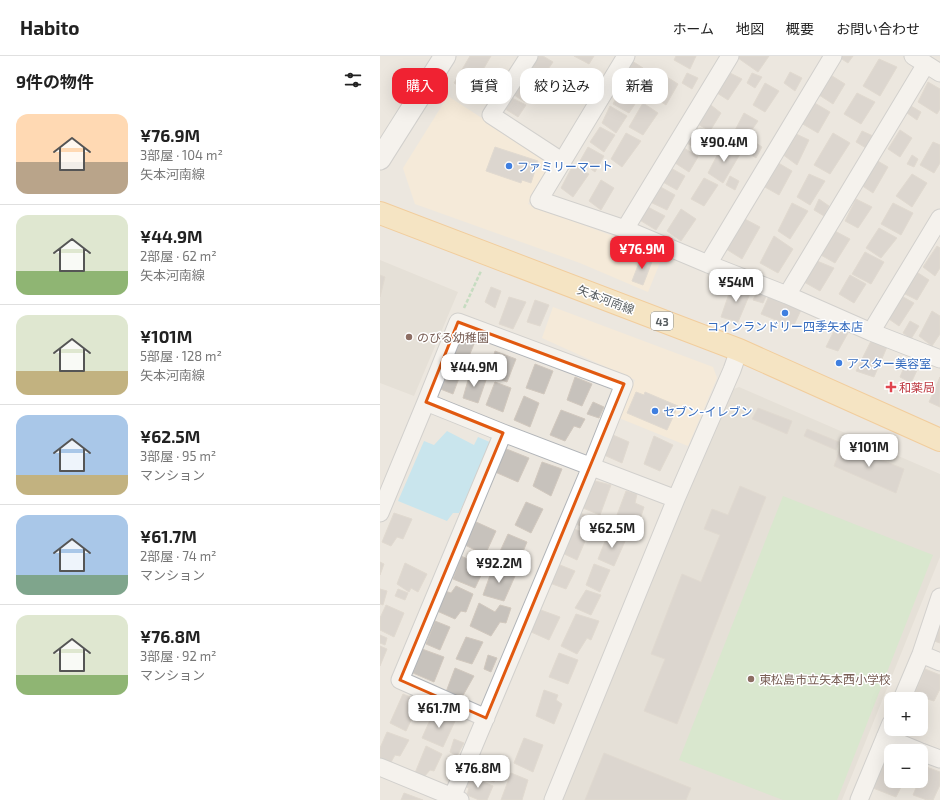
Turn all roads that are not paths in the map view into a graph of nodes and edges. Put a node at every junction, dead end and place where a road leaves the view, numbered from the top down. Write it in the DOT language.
graph roads {
  1 [pos="445,56"];
  2 [pos="529,56"];
  3 [pos="626,56"];
  4 [pos="730,56"];
  5 [pos="833,56"];
  6 [pos="919,60"];
  7 [pos="940,73"];
  8 [pos="380,159"];
  9 [pos="563,162"];
  10 [pos="380,213"];
  11 [pos="940,218"];
  12 [pos="625,229"];
  13 [pos="708,264"];
  14 [pos="787,295"];
  15 [pos="871,332"];
  16 [pos="739,350"];
  17 [pos="940,360"];
  18 [pos="426,402"];
  19 [pos="503,433"];
  20 [pos="940,440"];
  21 [pos="591,467"];
  22 [pos="676,499"];
  23 [pos="380,513"];
  24 [pos="940,598"];
  25 [pos="921,654"];
  26 [pos="940,662"];
  27 [pos="905,692"];
  28 [pos="486,718"];
  29 [pos="886,736"];
  30 [pos="897,736"];
  31 [pos="909,744"];
  32 [pos="928,754"];
  33 [pos="940,759"];
  34 [pos="380,767"];
  35 [pos="455,799"];
  36 [pos="553,800"];
  37 [pos="859,800"];
  1 -- 8 [label="street"];
  2 -- 9 [label="street"];
  3 -- 9 [label="street"];
  4 -- 12 [label="street"];
  5 -- 13 [label="street"];
  6 -- 7 [label="street"];
  6 -- 14 [label="street"];
  9 -- 12 [label="street"];
  10 -- 16 [label="main road, 矢本河南線 / 43"];
  11 -- 15 [label="street"];
  12 -- 13 [label="street"];
  13 -- 14 [label="street"];
  14 -- 15 [label="street"];
  15 -- 17 [label="street"];
  16 -- 20 [label="main road, 矢本河南線 / 43"];
  16 -- 22 [label="street"];
  18 -- 19 [label="street"];
  18 -- 21 [label="street"];
  18 -- 23 [label="street"];
  19 -- 21 [label="street"];
  19 -- 28 [label="street"];
  21 -- 22 [label="street"];
  21 -- 28 [label="street"];
  22 -- 36 [label="street"];
  24 -- 25 [label="street"];
  25 -- 26 [label="street"];
  25 -- 27 [label="street"];
  28 -- 35 [label="street"];
  29 -- 37 [label="street"];
  30 -- 31 [label="street"];
  32 -- 33 [label="street"];
  34 -- 35 [label="street"];
}
